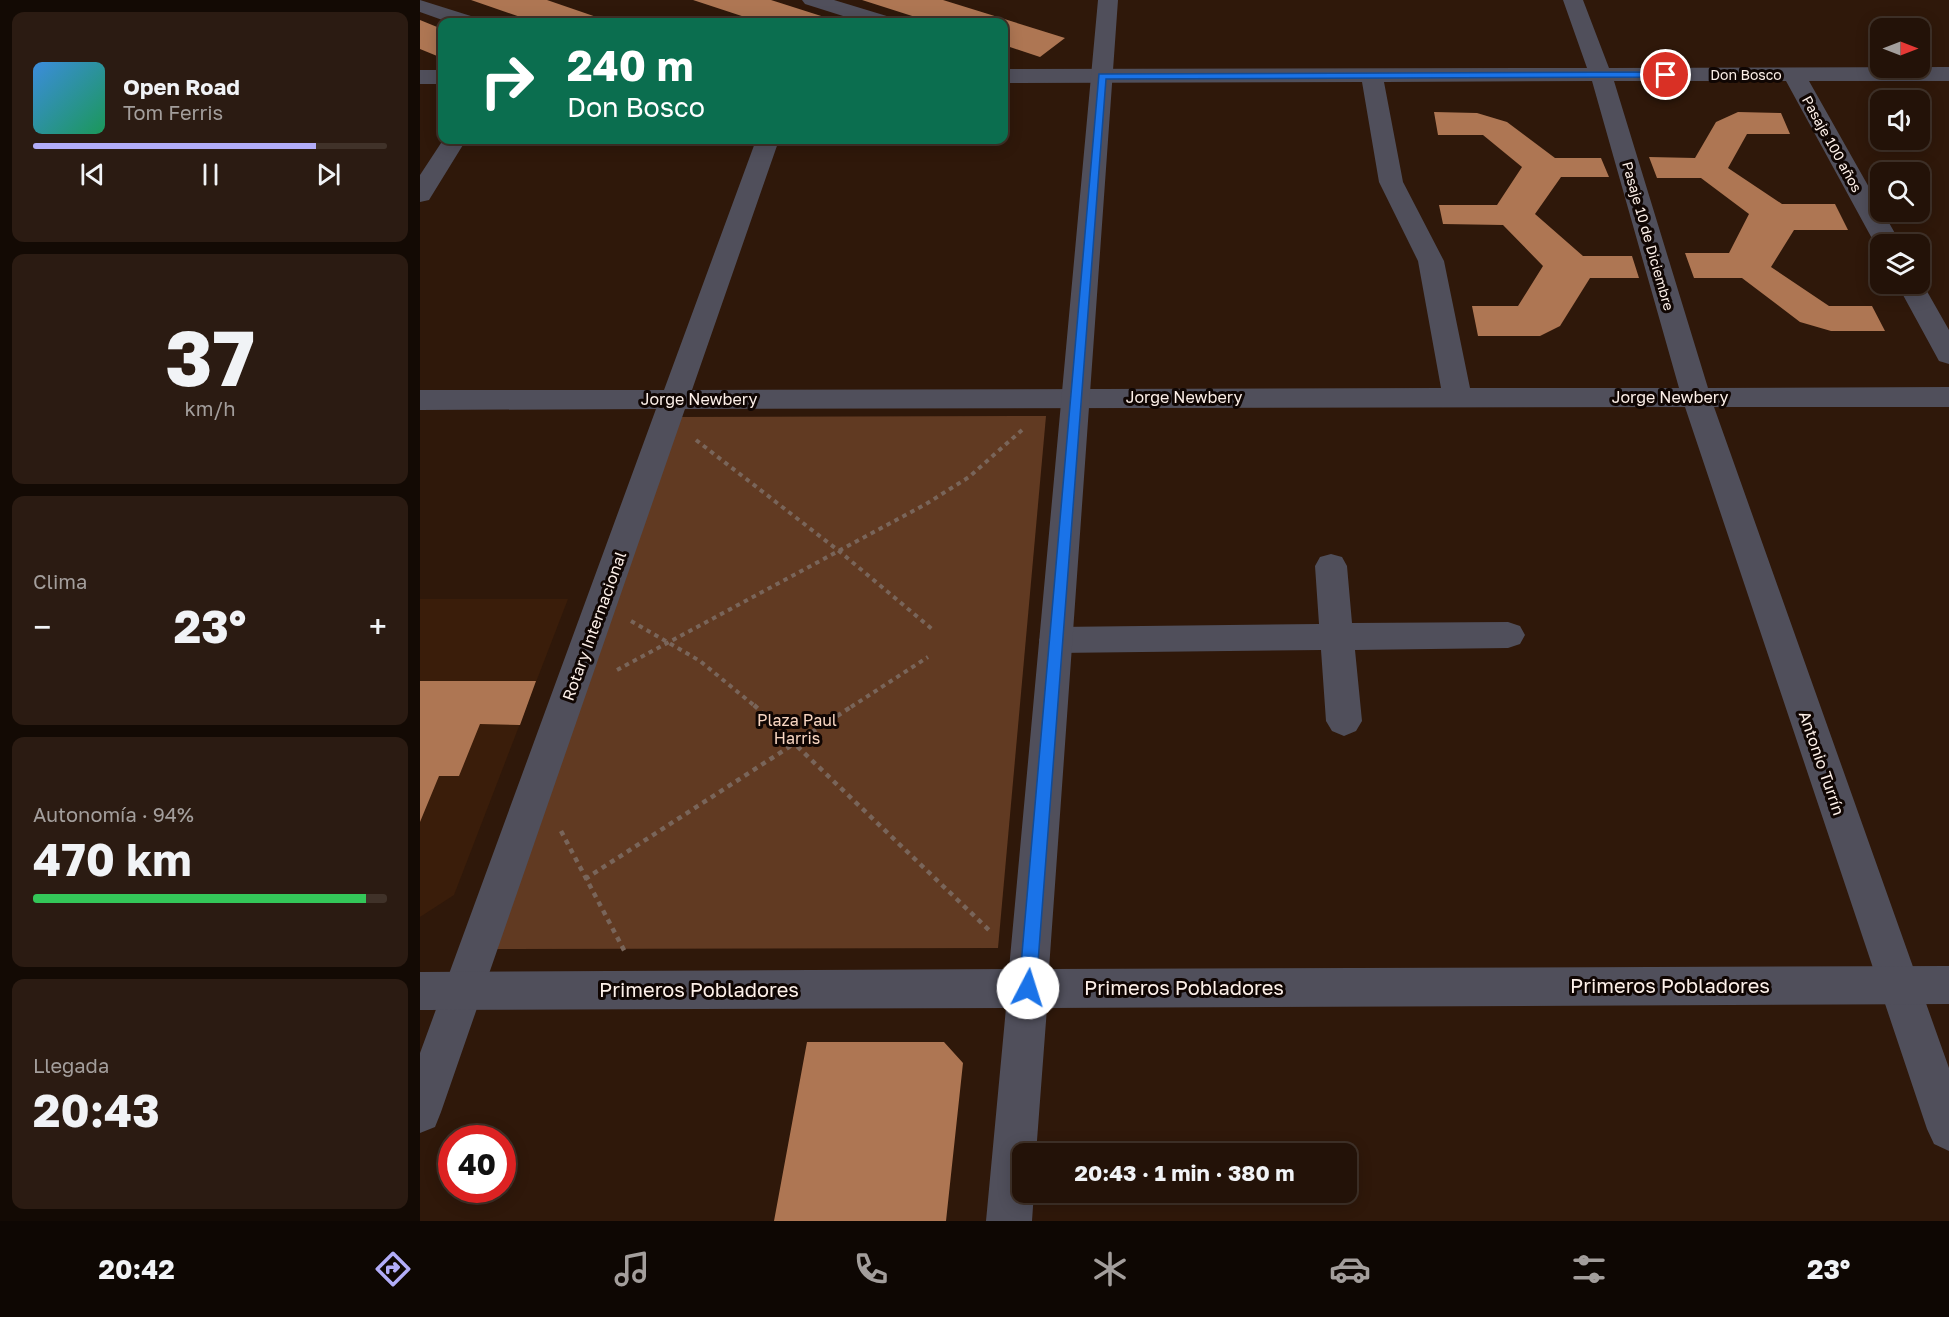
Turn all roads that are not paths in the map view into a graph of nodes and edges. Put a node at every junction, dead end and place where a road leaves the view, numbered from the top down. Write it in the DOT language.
graph roads {
  1 [pos="812,0"];
  2 [pos="1108,0"];
  3 [pos="1573,0"];
  4 [pos="420,5"];
  5 [pos="455,18"];
  6 [pos="869,18"];
  7 [pos="1008,62"];
  8 [pos="1949,74"];
  9 [pos="1601,75"];
  10 [pos="1794,75"];
  11 [pos="1008,76"];
  12 [pos="1051,76"];
  13 [pos="1102,76"];
  14 [pos="1372,76"];
  15 [pos="420,77"];
  16 [pos="438,77"];
  17 [pos="452,144"];
  18 [pos="766,144"];
  19 [pos="420,195"];
  20 [pos="1882,234"];
  21 [pos="1915,294"];
  22 [pos="1949,355"];
  23 [pos="1457,397"];
  24 [pos="1696,397"];
  25 [pos="1949,397"];
  26 [pos="1076,398"];
  27 [pos="674,399"];
  28 [pos="420,400"];
  29 [pos="1330,566"];
  30 [pos="1508,635"];
  31 [pos="1338,638"];
  32 [pos="1056,640"];
  33 [pos="1344,721"];
  34 [pos="1899,985"];
  35 [pos="1949,985"];
  36 [pos="1028,988"];
  37 [pos="420,991"];
  38 [pos="463,991"];
  39 [pos="420,1112"];
  40 [pos="1949,1130"];
  41 [pos="1009,1221"];
  1 -- 6 [label="street"];
  2 -- 13 [label="street"];
  3 -- 9 [label="street"];
  4 -- 5 [label="street"];
  7 -- 12 [label="street"];
  8 -- 10 [label="street, Don Bosco"];
  9 -- 10 [label="street, Don Bosco"];
  9 -- 14 [label="street, Don Bosco"];
  9 -- 24 [label="street, Pasaje 10 de Diciembre"];
  10 -- 20 [label="street, Pasaje 100 años"];
  11 -- 12 [label="street, Don Bosco"];
  12 -- 13 [label="street, Don Bosco"];
  13 -- 14 [label="street, Don Bosco"];
  13 -- 26 [label="street"];
  14 -- 23 [label="street"];
  15 -- 16 [label="street"];
  17 -- 19 [label="street"];
  18 -- 27 [label="street, Rotary Internacional"];
  21 -- 22 [label="street"];
  23 -- 24 [label="street, Jorge Newbery"];
  23 -- 26 [label="street, Jorge Newbery"];
  24 -- 25 [label="street, Jorge Newbery"];
  24 -- 34 [label="street, Antonio Turrín"];
  26 -- 27 [label="street, Jorge Newbery"];
  26 -- 32 [label="street"];
  27 -- 28 [label="street, Jorge Newbery"];
  27 -- 38 [label="street, Rotary Internacional"];
  29 -- 31 [label="street"];
  30 -- 31 [label="street"];
  31 -- 32 [label="street"];
  31 -- 33 [label="street"];
  32 -- 36 [label="street"];
  34 -- 35 [label="street, Primeros Pobladores"];
  34 -- 36 [label="street, Primeros Pobladores"];
  34 -- 40 [label="street, Antonio Turrín"];
  36 -- 38 [label="street, Primeros Pobladores"];
  36 -- 41 [label="street"];
  37 -- 38 [label="street, Primeros Pobladores"];
  38 -- 39 [label="street, Rotary Internacional"];
}
